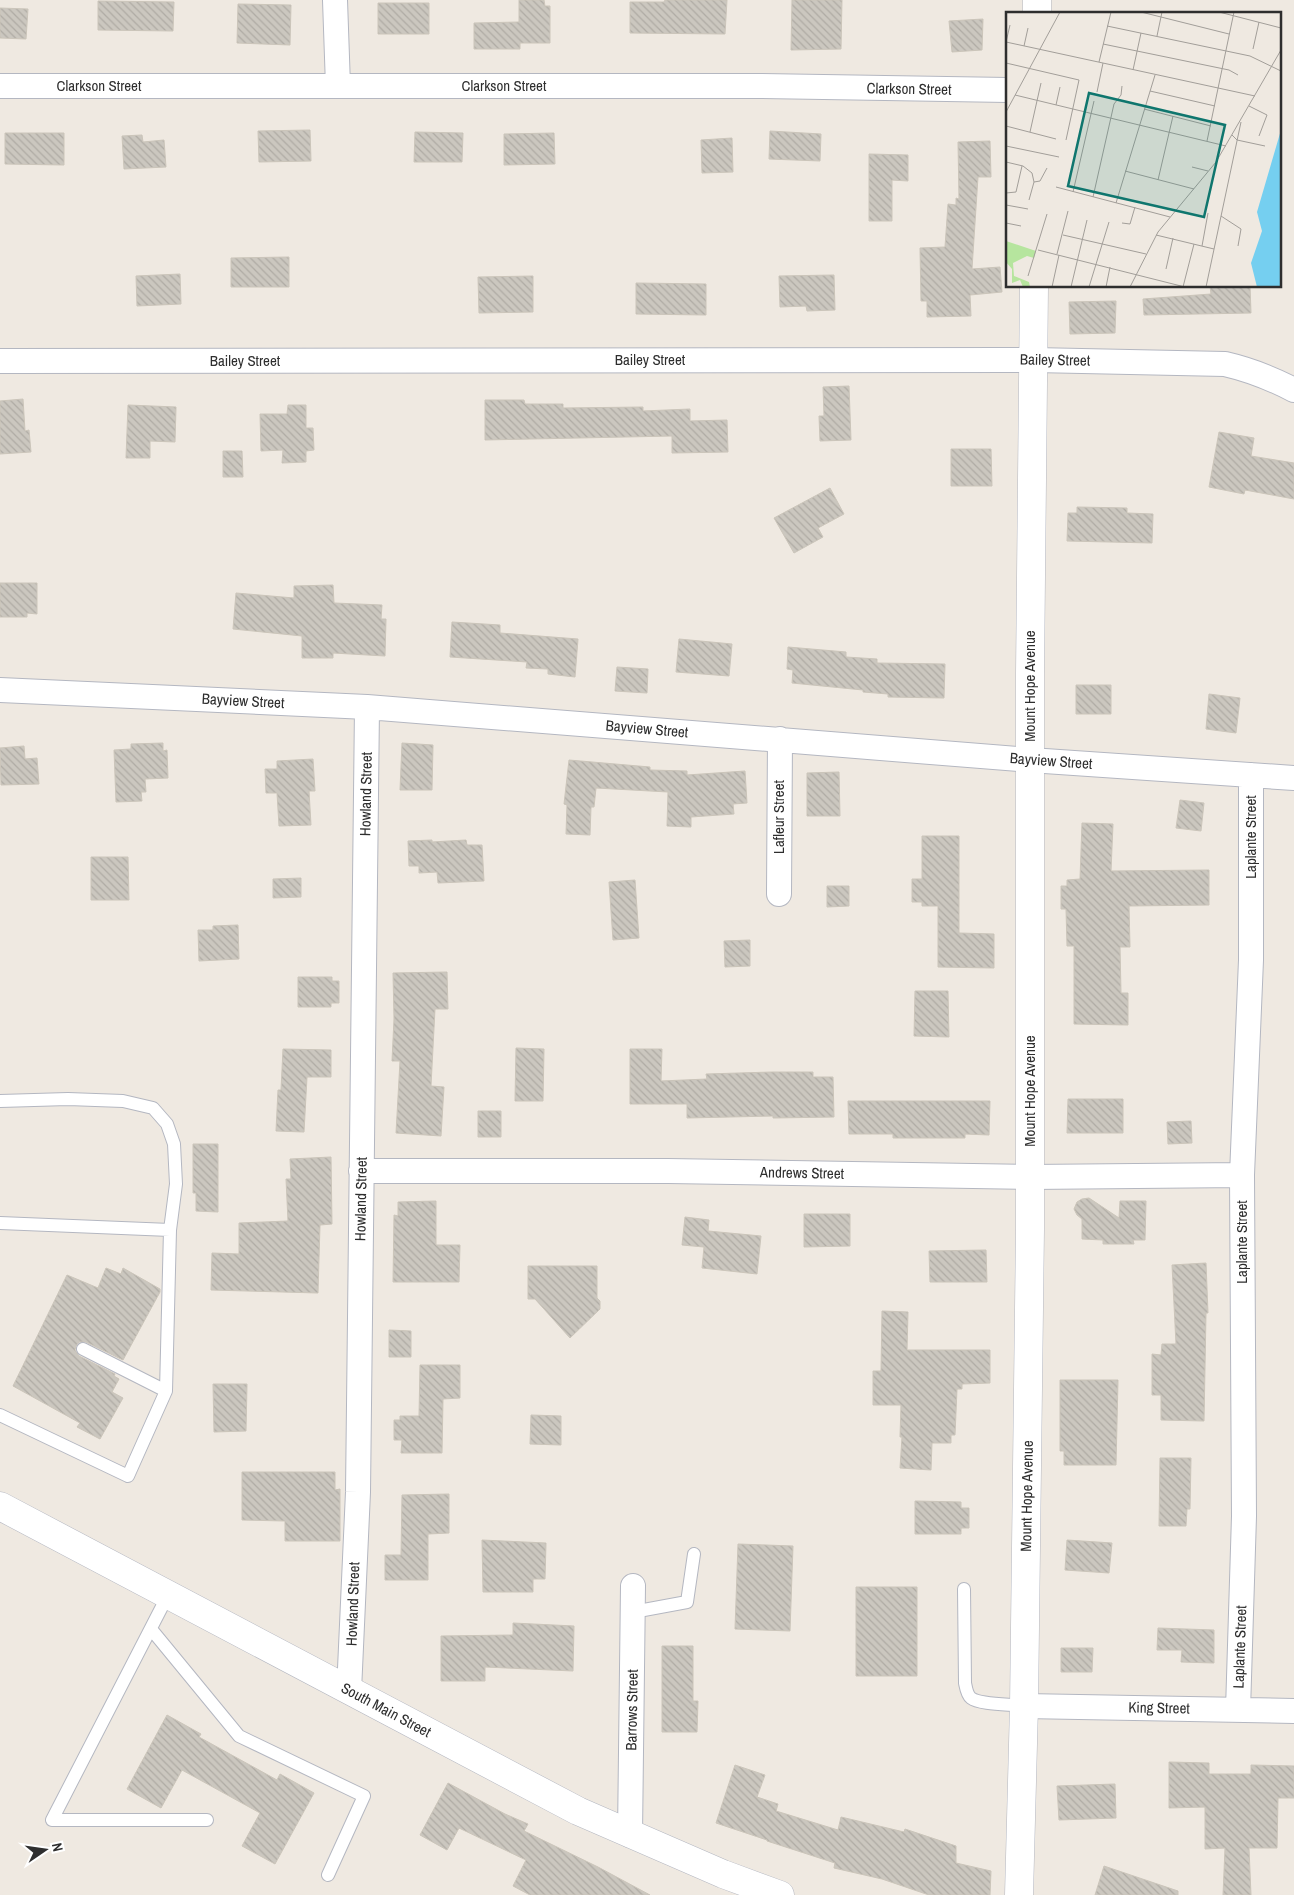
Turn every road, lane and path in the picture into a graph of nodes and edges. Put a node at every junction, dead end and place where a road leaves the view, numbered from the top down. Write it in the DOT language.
graph roads {
  1 [pos="335,0"];
  2 [pos="0,86"];
  3 [pos="338,86"];
  4 [pos="1006,90"];
  5 [pos="1034,288"];
  6 [pos="1034,360"];
  7 [pos="0,361"];
  8 [pos="1294,390"];
  9 [pos="0,690"];
  10 [pos="367,707"];
  11 [pos="780,739"];
  12 [pos="1030,760"];
  13 [pos="1251,774"];
  14 [pos="1294,778"];
  15 [pos="779,894"];
  16 [pos="0,1101"];
  17 [pos="361,1171"];
  18 [pos="1242,1176"];
  19 [pos="1030,1177"];
  20 [pos="0,1223"];
  21 [pos="170,1230"];
  22 [pos="83,1349"];
  23 [pos="166,1391"];
  24 [pos="0,1415"];
  25 [pos="0,1506"];
  26 [pos="694,1554"];
  27 [pos="634,1586"];
  28 [pos="964,1589"];
  29 [pos="168,1595"];
  30 [pos="633,1612"];
  31 [pos="151,1629"];
  32 [pos="349,1691"];
  33 [pos="1024,1706"];
  34 [pos="1238,1710"];
  35 [pos="1294,1711"];
  36 [pos="208,1820"];
  37 [pos="630,1835"];
  38 [pos="328,1875"];
  39 [pos="780,1895"];
  40 [pos="1019,1895"];
  1 -- 3 [label="street"];
  2 -- 3 [label="street, Clarkson Street"];
  3 -- 4 [label="street, Clarkson Street"];
  5 -- 6 [label="main road, Mount Hope Avenue"];
  6 -- 7 [label="street, Bailey Street"];
  6 -- 8 [label="street, Bailey Street"];
  6 -- 12 [label="main road, Mount Hope Avenue"];
  9 -- 10 [label="street, Bayview Street"];
  10 -- 11 [label="street, Bayview Street"];
  10 -- 17 [label="street, Howland Street"];
  11 -- 12 [label="street, Bayview Street"];
  11 -- 15 [label="street, Lafleur Street"];
  12 -- 13 [label="street, Bayview Street"];
  12 -- 19 [label="main road, Mount Hope Avenue"];
  13 -- 14 [label="street, Bayview Street"];
  13 -- 18 [label="street, Laplante Street"];
  16 -- 21 [label="lane"];
  17 -- 19 [label="street, Andrews Street"];
  17 -- 32 [label="street, Howland Street"];
  18 -- 19 [label="street, Andrews Street"];
  18 -- 34 [label="street, Laplante Street"];
  19 -- 33 [label="main road, Mount Hope Avenue"];
  20 -- 21 [label="lane"];
  21 -- 23 [label="lane"];
  22 -- 23 [label="lane"];
  23 -- 24 [label="lane"];
  25 -- 29 [label="main road, South Main Street"];
  26 -- 30 [label="lane"];
  27 -- 30 [label="street, Barrows Street"];
  28 -- 33 [label="lane"];
  29 -- 31 [label="lane"];
  29 -- 32 [label="main road, South Main Street"];
  30 -- 37 [label="street, Barrows Street"];
  31 -- 36 [label="lane"];
  31 -- 38 [label="lane"];
  32 -- 37 [label="main road, South Main Street"];
  33 -- 34 [label="street, King Street"];
  33 -- 40 [label="main road, Mount Hope Avenue"];
  34 -- 35 [label="street, King Street"];
  37 -- 39 [label="main road, South Main Street"];
}
